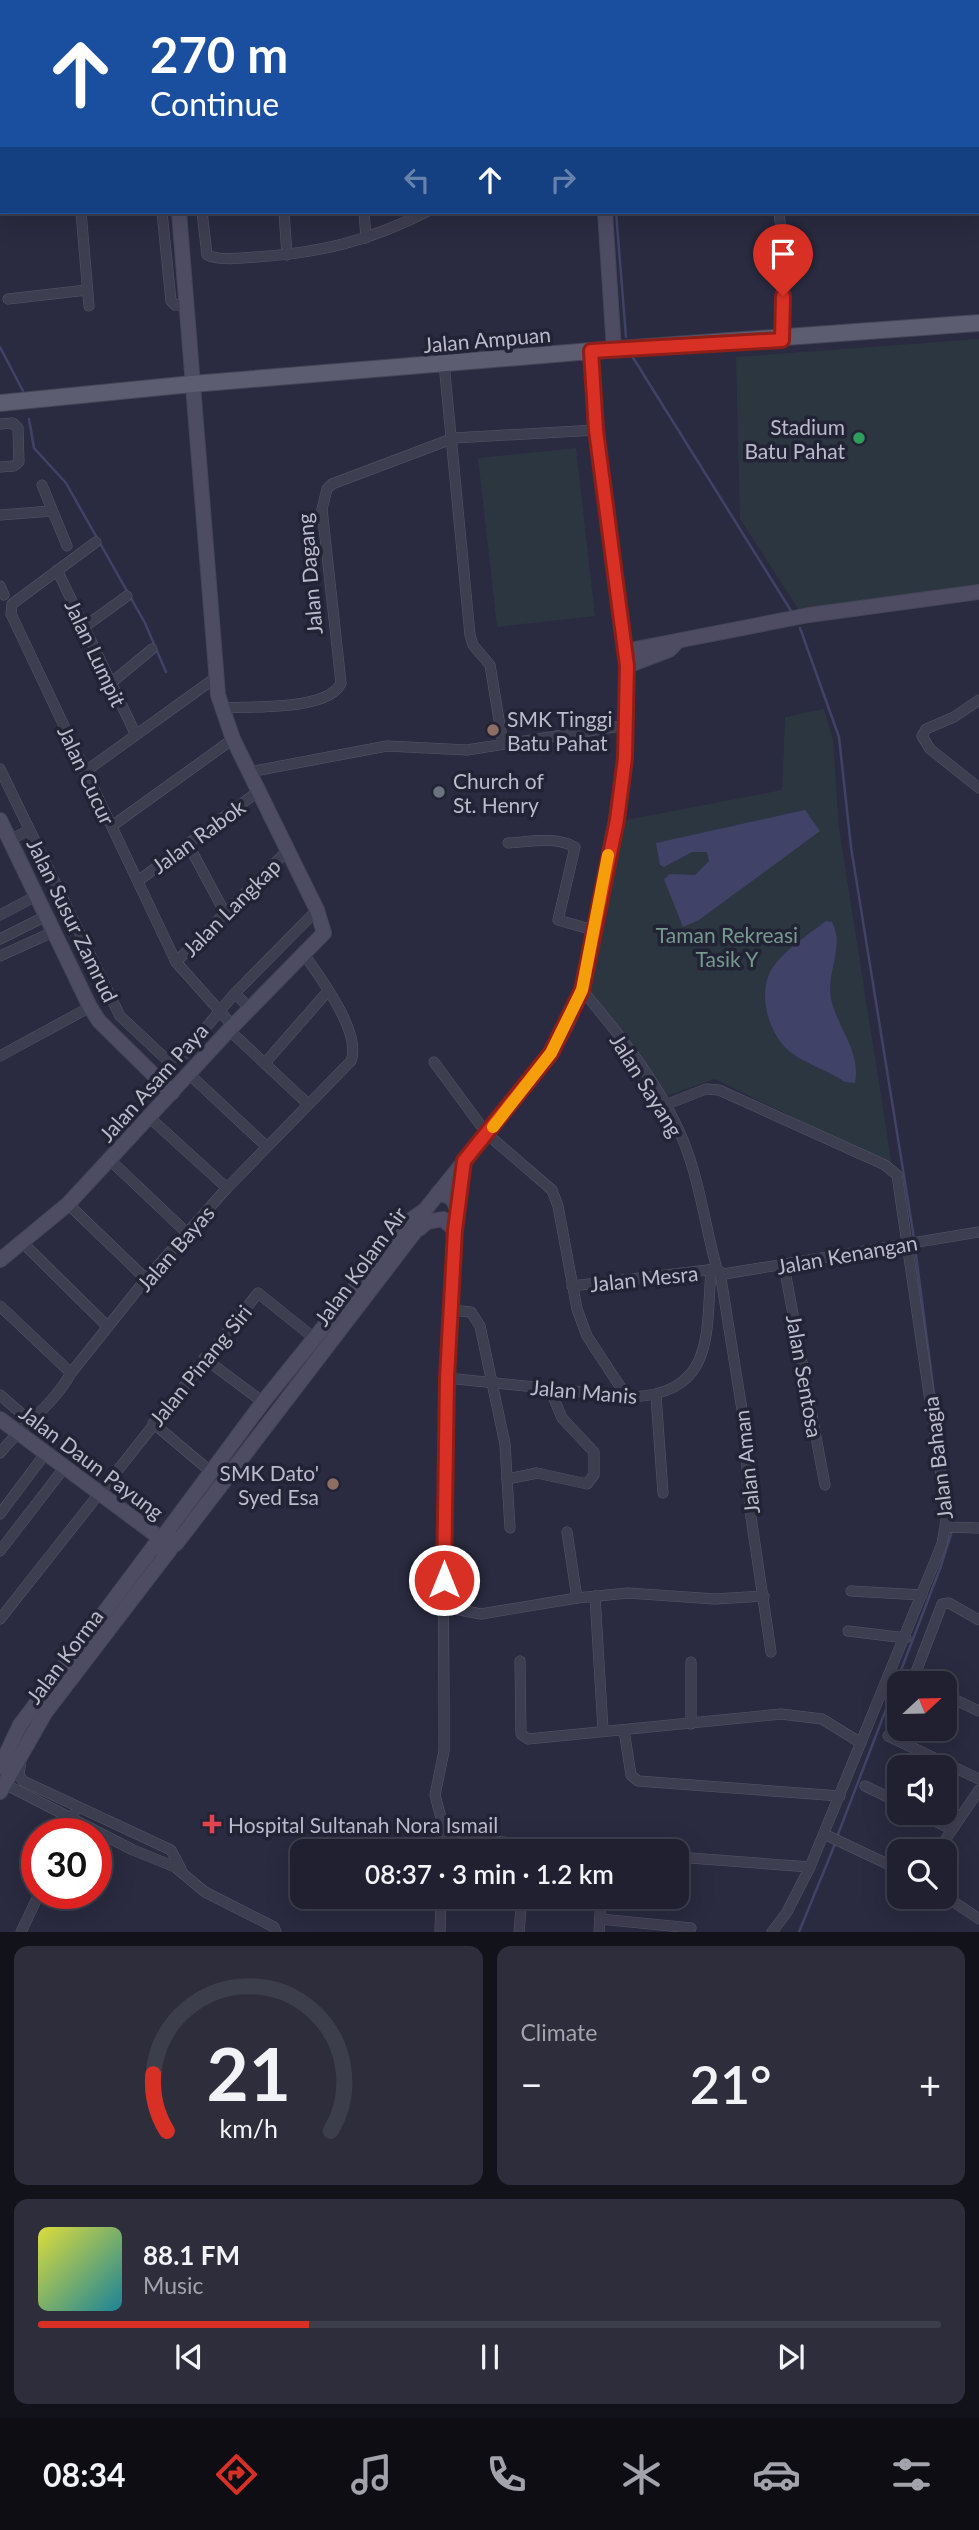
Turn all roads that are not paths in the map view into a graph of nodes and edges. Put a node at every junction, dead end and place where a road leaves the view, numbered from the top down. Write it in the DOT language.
graph roads {
  1 [pos="81,214"];
  2 [pos="162,214"];
  3 [pos="178,214"];
  4 [pos="202,214"];
  5 [pos="284,214"];
  6 [pos="364,214"];
  7 [pos="421,214"];
  8 [pos="605,214"];
  9 [pos="779,214"];
  10 [pos="366,238"];
  11 [pos="287,255"];
  12 [pos="87,290"];
  13 [pos="8,299"];
  14 [pos="186,305"];
  15 [pos="89,306"];
  16 [pos="979,323"];
  17 [pos="782,340"];
  18 [pos="614,350"];
  19 [pos="591,351"];
  20 [pos="444,363"];
  21 [pos="192,384"];
  22 [pos="0,403"];
  23 [pos="0,424"];
  24 [pos="596,430"];
  25 [pos="454,438"];
  26 [pos="0,467"];
  27 [pos="41,485"];
  28 [pos="52,511"];
  29 [pos="0,515"];
  30 [pos="96,542"];
  31 [pos="67,546"];
  32 [pos="57,570"];
  33 [pos="979,592"];
  34 [pos="127,596"];
  35 [pos="84,627"];
  36 [pos="152,649"];
  37 [pos="626,659"];
  38 [pos="215,678"];
  39 [pos="111,683"];
  40 [pos="979,700"];
  41 [pos="222,708"];
  42 [pos="627,725"];
  43 [pos="136,735"];
  44 [pos="233,739"];
  45 [pos="503,744"];
  46 [pos="0,769"];
  47 [pos="86,771"];
  48 [pos="249,772"];
  49 [pos="979,788"];
  50 [pos="259,791"];
  51 [pos="0,820"];
  52 [pos="112,826"];
  53 [pos="29,830"];
  54 [pos="10,840"];
  55 [pos="188,844"];
  56 [pos="508,844"];
  57 [pos="286,852"];
  58 [pos="138,881"];
  59 [pos="36,896"];
  60 [pos="225,913"];
  61 [pos="0,915"];
  62 [pos="46,916"];
  63 [pos="320,916"];
  64 [pos="586,928"];
  65 [pos="53,932"];
  66 [pos="0,939"];
  67 [pos="304,954"];
  68 [pos="0,956"];
  69 [pos="176,962"];
  70 [pos="582,990"];
  71 [pos="328,991"];
  72 [pos="236,993"];
  73 [pos="90,1007"];
  74 [pos="250,1009"];
  75 [pos="220,1011"];
  76 [pos="231,1028"];
  77 [pos="0,1056"];
  78 [pos="434,1062"];
  79 [pos="265,1063"];
  80 [pos="189,1074"];
  81 [pos="172,1093"];
  82 [pos="308,1104"];
  83 [pos="666,1105"];
  84 [pos="150,1118"];
  85 [pos="487,1134"];
  86 [pos="266,1146"];
  87 [pos="110,1160"];
  88 [pos="464,1161"];
  89 [pos="227,1188"];
  90 [pos="438,1194"];
  91 [pos="68,1204"];
  92 [pos="457,1208"];
  93 [pos="425,1210"];
  94 [pos="455,1230"];
  95 [pos="979,1232"];
  96 [pos="187,1233"];
  97 [pos="414,1233"];
  98 [pos="23,1243"];
  99 [pos="914,1243"];
  100 [pos="0,1260"];
  101 [pos="784,1266"];
  102 [pos="716,1270"];
  103 [pos="146,1279"];
  104 [pos="572,1286"];
  105 [pos="0,1306"];
  106 [pos="451,1310"];
  107 [pos="108,1327"];
  108 [pos="314,1338"];
  109 [pos="204,1358"];
  110 [pos="71,1373"];
  111 [pos="447,1378"];
  112 [pos="493,1384"];
  113 [pos="550,1389"];
  114 [pos="0,1395"];
  115 [pos="626,1396"];
  116 [pos="656,1396"];
  117 [pos="263,1402"];
  118 [pos="0,1419"];
  119 [pos="30,1421"];
  120 [pos="153,1423"];
  121 [pos="17,1432"];
  122 [pos="0,1453"];
  123 [pos="45,1454"];
  124 [pos="64,1468"];
  125 [pos="210,1471"];
  126 [pos="507,1479"];
  127 [pos="825,1485"];
  128 [pos="663,1493"];
  129 [pos="97,1494"];
  130 [pos="0,1514"];
  131 [pos="952,1527"];
  132 [pos="509,1528"];
  133 [pos="979,1528"];
  134 [pos="567,1532"];
  135 [pos="166,1542"];
  136 [pos="0,1551"];
  137 [pos="850,1591"];
  138 [pos="764,1595"];
  139 [pos="922,1595"];
  140 [pos="595,1596"];
  141 [pos="577,1598"];
  142 [pos="444,1606"];
  143 [pos="0,1619"];
  144 [pos="979,1620"];
  145 [pos="848,1631"];
  146 [pos="905,1638"];
  147 [pos="771,1652"];
  148 [pos="520,1661"];
  149 [pos="691,1662"];
  150 [pos="916,1671"];
  151 [pos="957,1701"];
  152 [pos="979,1711"];
  153 [pos="691,1724"];
  154 [pos="603,1730"];
  155 [pos="624,1730"];
  156 [pos="899,1741"];
  157 [pos="862,1743"];
  158 [pos="22,1755"];
  159 [pos="0,1767"];
  160 [pos="979,1779"];
  161 [pos="1,1786"];
  162 [pos="864,1786"];
  163 [pos="979,1790"];
  164 [pos="840,1796"];
  165 [pos="887,1797"];
  166 [pos="79,1808"];
  167 [pos="98,1817"];
  168 [pos="69,1818"];
  169 [pos="72,1818"];
  170 [pos="943,1825"];
  171 [pos="951,1829"];
  172 [pos="443,1836"];
  173 [pos="828,1836"];
  174 [pos="112,1838"];
  175 [pos="443,1839"];
  176 [pos="464,1839"];
  177 [pos="945,1839"];
  178 [pos="689,1858"];
  179 [pos="887,1864"];
  180 [pos="810,1867"];
  181 [pos="183,1873"];
  182 [pos="957,1904"];
  183 [pos="32,1909"];
  184 [pos="441,1909"];
  185 [pos="521,1909"];
  186 [pos="600,1909"];
  187 [pos="600,1919"];
  188 [pos="979,1919"];
  189 [pos="691,1927"];
  190 [pos="21,1931"];
  191 [pos="276,1931"];
  192 [pos="440,1931"];
  193 [pos="519,1931"];
  194 [pos="599,1931"];
  195 [pos="772,1931"];
  1 -- 12 [label="street"];
  2 -- 14 [label="street"];
  3 -- 14 [label="street"];
  4 -- 11 [label="street"];
  5 -- 11 [label="street"];
  6 -- 10 [label="street"];
  7 -- 10 [label="street"];
  8 -- 18 [label="street"];
  9 -- 17 [label="street"];
  10 -- 11 [label="street"];
  12 -- 13 [label="street"];
  12 -- 15 [label="street"];
  14 -- 21 [label="street"];
  16 -- 17 [label="main road, Jalan Ampuan"];
  17 -- 18 [label="main road, Jalan Ampuan"];
  18 -- 19 [label="main road, Jalan Ampuan"];
  19 -- 20 [label="main road, Jalan Ampuan"];
  19 -- 24 [label="street"];
  20 -- 21 [label="main road, Jalan Ampuan"];
  20 -- 25 [label="street"];
  21 -- 22 [label="main road, Jalan Ampuan"];
  21 -- 38 [label="street"];
  23 -- 26 [label="street"];
  24 -- 25 [label="street, Jalan Dagang"];
  24 -- 37 [label="street"];
  25 -- 41 [label="street, Jalan Dagang"];
  25 -- 45 [label="street"];
  27 -- 28 [label="street"];
  28 -- 29 [label="street"];
  28 -- 31 [label="street"];
  30 -- 32 [label="street, Jalan Cucur"];
  32 -- 35 [label="street, Jalan Lumpit"];
  32 -- 47 [label="street, Jalan Cucur"];
  33 -- 37 [label="street"];
  34 -- 35 [label="street"];
  35 -- 39 [label="street, Jalan Lumpit"];
  36 -- 39 [label="street"];
  37 -- 42 [label="street"];
  38 -- 41 [label="street"];
  38 -- 43 [label="street"];
  39 -- 43 [label="street, Jalan Lumpit"];
  40 -- 49 [label="street"];
  41 -- 44 [label="street"];
  42 -- 45 [label="street"];
  42 -- 64 [label="street"];
  43 -- 47 [label="street"];
  44 -- 48 [label="street"];
  44 -- 52 [label="street"];
  45 -- 48 [label="street"];
  46 -- 53 [label="street"];
  47 -- 52 [label="street, Jalan Cucur"];
  48 -- 50 [label="street"];
  50 -- 55 [label="street, Jalan Rabok"];
  50 -- 57 [label="street"];
  51 -- 54 [label="street, Jalan Susur Zamrud"];
  52 -- 58 [label="street, Jalan Cucur"];
  53 -- 54 [label="street"];
  53 -- 75 [label="street"];
  54 -- 59 [label="street, Jalan Susur Zamrud"];
  55 -- 58 [label="street, Jalan Rabok"];
  55 -- 60 [label="street"];
  56 -- 64 [label="street"];
  57 -- 60 [label="street, Jalan Langkap"];
  57 -- 63 [label="street"];
  58 -- 69 [label="street, Jalan Cucur"];
  59 -- 61 [label="street"];
  59 -- 62 [label="street, Jalan Susur Zamrud"];
  60 -- 69 [label="street, Jalan Langkap"];
  62 -- 65 [label="street, Jalan Susur Zamrud"];
  62 -- 66 [label="street"];
  63 -- 67 [label="street, Jalan Asam Paya"];
  63 -- 72 [label="street"];
  64 -- 70 [label="street"];
  65 -- 68 [label="street"];
  65 -- 73 [label="street, Jalan Susur Zamrud"];
  67 -- 71 [label="street"];
  67 -- 74 [label="street, Jalan Asam Paya"];
  69 -- 75 [label="street, Jalan Cucur"];
  70 -- 83 [label="street, Jalan Sayang"];
  70 -- 85 [label="street"];
  71 -- 79 [label="street"];
  71 -- 82 [label="street, Jalan Bayas"];
  72 -- 74 [label="street"];
  72 -- 75 [label="street"];
  73 -- 77 [label="street"];
  73 -- 81 [label="street, Jalan Susur Zamrud"];
  74 -- 76 [label="street, Jalan Asam Paya"];
  75 -- 76 [label="street, Jalan Cucur"];
  76 -- 79 [label="street, Jalan Cucur"];
  76 -- 80 [label="street, Jalan Asam Paya"];
  78 -- 85 [label="street, Jalan Mesra"];
  79 -- 82 [label="street, Jalan Cucur"];
  80 -- 81 [label="street, Jalan Asam Paya"];
  80 -- 86 [label="street"];
  81 -- 84 [label="street, Jalan Asam Paya"];
  82 -- 86 [label="street, Jalan Bayas"];
  83 -- 99 [label="street, Jalan Bahagia"];
  83 -- 102 [label="street, Jalan Sayang"];
  84 -- 87 [label="street, Jalan Asam Paya"];
  84 -- 89 [label="street"];
  85 -- 88 [label="street"];
  85 -- 104 [label="street, Jalan Mesra"];
  86 -- 89 [label="street, Jalan Bayas"];
  87 -- 91 [label="street, Jalan Asam Paya"];
  87 -- 96 [label="street"];
  88 -- 90 [label="street"];
  88 -- 92 [label="street"];
  89 -- 96 [label="street, Jalan Bayas"];
  90 -- 92 [label="street"];
  90 -- 93 [label="street"];
  91 -- 98 [label="street, Jalan Asam Paya"];
  91 -- 103 [label="street"];
  92 -- 94 [label="street"];
  93 -- 97 [label="street, Jalan Kolam Air"];
  93 -- 108 [label="street, Jalan Kolam Air"];
  94 -- 97 [label="street"];
  94 -- 106 [label="street"];
  95 -- 99 [label="street, Jalan Kenangan"];
  96 -- 103 [label="street, Jalan Bayas"];
  97 -- 135 [label="street, Jalan Kolam Air"];
  98 -- 100 [label="street, Jalan Asam Paya"];
  98 -- 107 [label="street"];
  99 -- 101 [label="street, Jalan Kenangan"];
  99 -- 131 [label="street, Jalan Bahagia"];
  101 -- 102 [label="street, Jalan Kenangan"];
  101 -- 127 [label="street, Jalan Sentosa"];
  102 -- 104 [label="street, Jalan Mesra"];
  102 -- 116 [label="street, Jalan Manis"];
  102 -- 138 [label="street, Jalan Aman"];
  103 -- 107 [label="street, Jalan Bayas"];
  104 -- 115 [label="street, Jalan Mesra"];
  105 -- 110 [label="street"];
  106 -- 111 [label="street"];
  106 -- 112 [label="street"];
  107 -- 110 [label="street, Jalan Bayas"];
  108 -- 109 [label="street, Jalan Pinang Siri"];
  108 -- 117 [label="street, Jalan Kolam Air"];
  109 -- 117 [label="street"];
  109 -- 120 [label="street, Jalan Pinang Siri"];
  110 -- 119 [label="street, Jalan Bayas"];
  111 -- 112 [label="street, Jalan Manis"];
  111 -- 142 [label="street"];
  112 -- 113 [label="street, Jalan Manis"];
  112 -- 126 [label="street"];
  113 -- 115 [label="street, Jalan Manis"];
  113 -- 126 [label="street"];
  114 -- 119 [label="street"];
  115 -- 116 [label="street, Jalan Manis"];
  116 -- 128 [label="street"];
  117 -- 125 [label="street, Jalan Kolam Air"];
  118 -- 121 [label="street, Jalan Daun Payung"];
  119 -- 121 [label="street, Jalan Bayas"];
  120 -- 125 [label="street"];
  120 -- 129 [label="street, Jalan Pinang Siri"];
  121 -- 122 [label="street, Jalan Bayas"];
  121 -- 123 [label="street, Jalan Daun Payung"];
  123 -- 124 [label="street, Jalan Daun Payung"];
  123 -- 130 [label="street"];
  124 -- 129 [label="street, Jalan Daun Payung"];
  124 -- 136 [label="street"];
  125 -- 135 [label="street, Jalan Kolam Air"];
  126 -- 132 [label="street"];
  129 -- 135 [label="street, Jalan Daun Payung"];
  129 -- 143 [label="street, Jalan Pinang Siri"];
  131 -- 133 [label="street"];
  131 -- 139 [label="street, Jalan Bahagia"];
  134 -- 141 [label="street"];
  135 -- 158 [label="street, Jalan Korma"];
  135 -- 159 [label="street, Jalan Korma"];
  137 -- 139 [label="street"];
  138 -- 140 [label="street"];
  138 -- 147 [label="street, Jalan Aman"];
  139 -- 146 [label="street, Jalan Bahagia"];
  140 -- 141 [label="street"];
  140 -- 154 [label="street"];
  141 -- 142 [label="street"];
  142 -- 172 [label="street"];
  144 -- 150 [label="street"];
  145 -- 146 [label="street"];
  146 -- 157 [label="street, Jalan Bahagia"];
  148 -- 154 [label="street"];
  149 -- 153 [label="street"];
  151 -- 152 [label="street"];
  153 -- 155 [label="street"];
  153 -- 157 [label="street"];
  154 -- 155 [label="street"];
  155 -- 164 [label="street"];
  156 -- 160 [label="street"];
  157 -- 164 [label="street, Jalan Bahagia"];
  158 -- 161 [label="street, Jalan Korma"];
  158 -- 166 [label="street"];
  161 -- 168 [label="street"];
  162 -- 165 [label="street"];
  163 -- 171 [label="street"];
  164 -- 173 [label="street, Jalan Bahagia"];
  166 -- 167 [label="street"];
  166 -- 169 [label="street"];
  167 -- 181 [label="street"];
  170 -- 171 [label="street"];
  171 -- 177 [label="street"];
  172 -- 175 [label="street"];
  172 -- 176 [label="street"];
  173 -- 179 [label="street"];
  173 -- 180 [label="street, Jalan Bahagia"];
  174 -- 181 [label="street"];
  178 -- 180 [label="street"];
  180 -- 195 [label="street, Jalan Bahagia"];
  181 -- 191 [label="street"];
  182 -- 188 [label="street"];
  183 -- 190 [label="street"];
  184 -- 192 [label="street"];
  185 -- 193 [label="street"];
  186 -- 187 [label="street"];
  187 -- 189 [label="street"];
  187 -- 194 [label="street"];
}
